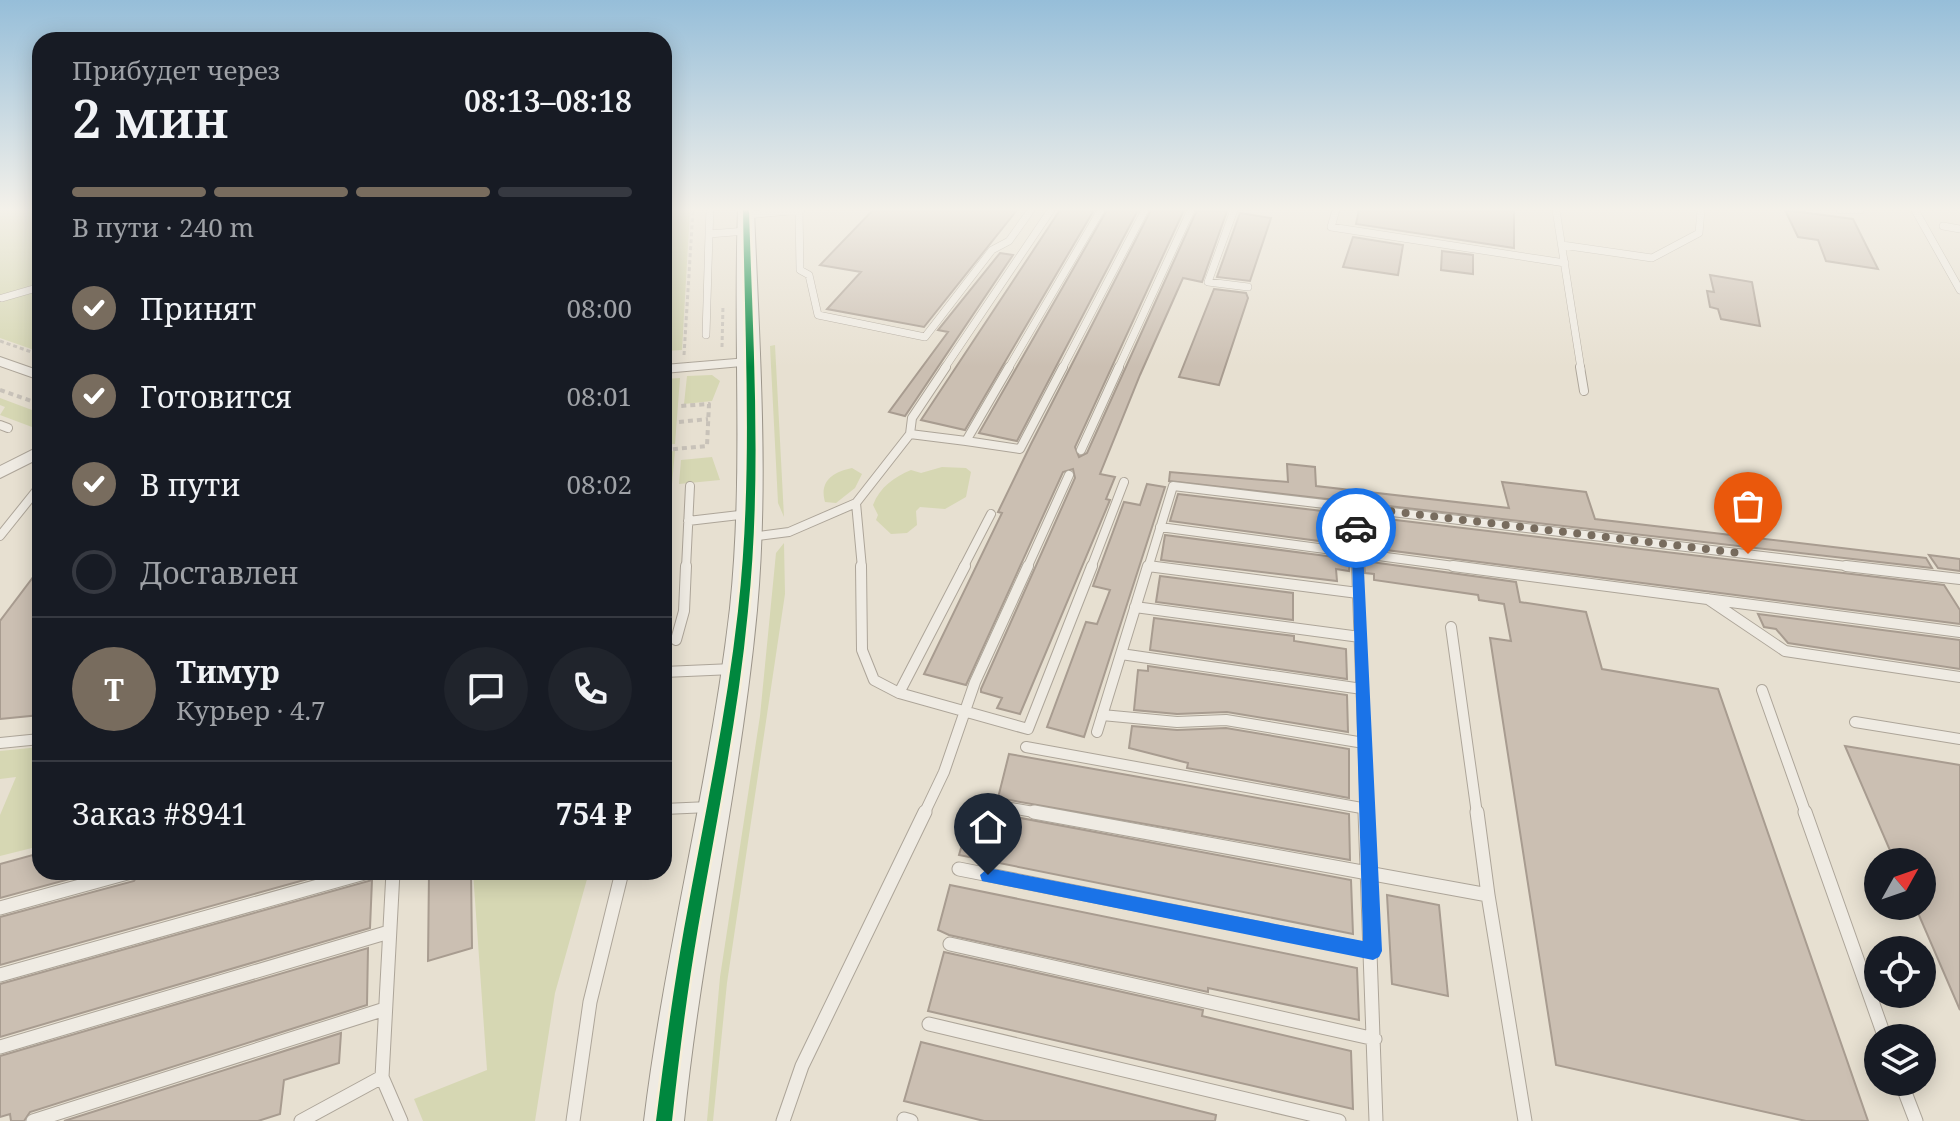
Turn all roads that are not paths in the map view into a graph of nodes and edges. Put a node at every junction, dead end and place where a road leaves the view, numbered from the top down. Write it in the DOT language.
graph roads {
  1 [pos="708,262"];
  2 [pos="747,262"];
  3 [pos="800,262"];
  4 [pos="983,262"];
  5 [pos="1016,262"];
  6 [pos="1070,262"];
  7 [pos="1118,262"];
  8 [pos="1167,262"];
  9 [pos="1215,262"];
  10 [pos="1561,262"];
  11 [pos="1944,262"];
  12 [pos="1565,263"];
  13 [pos="1248,287"];
  14 [pos="32,289"];
  15 [pos="1960,290"];
  16 [pos="2,298"];
  17 [pos="706,335"];
  18 [pos="0,361"];
  19 [pos="748,362"];
  20 [pos="672,368"];
  21 [pos="32,373"];
  22 [pos="1584,391"];
  23 [pos="910,434"];
  24 [pos="966,441"];
  25 [pos="1081,450"];
  26 [pos="32,455"];
  27 [pos="0,473"];
  28 [pos="1069,475"];
  29 [pos="1124,482"];
  30 [pos="690,486"];
  31 [pos="32,496"];
  32 [pos="856,503"];
  33 [pos="1355,507"];
  34 [pos="991,514"];
  35 [pos="688,521"];
  36 [pos="747,526"];
  37 [pos="1160,527"];
  38 [pos="0,536"];
  39 [pos="1357,554"];
  40 [pos="1148,566"];
  41 [pos="1960,579"];
  42 [pos="1358,593"];
  43 [pos="1705,597"];
  44 [pos="1135,607"];
  45 [pos="1451,627"];
  46 [pos="1960,632"];
  47 [pos="1360,637"];
  48 [pos="676,640"];
  49 [pos="1121,654"];
  50 [pos="736,669"];
  51 [pos="672,672"];
  52 [pos="1960,677"];
  53 [pos="1362,689"];
  54 [pos="1762,690"];
  55 [pos="899,693"];
  56 [pos="963,713"];
  57 [pos="1102,715"];
  58 [pos="1855,722"];
  59 [pos="1097,732"];
  60 [pos="1960,739"];
  61 [pos="32,740"];
  62 [pos="0,743"];
  63 [pos="1364,743"];
  64 [pos="1026,747"];
  65 [pos="983,803"];
  66 [pos="713,807"];
  67 [pos="672,809"];
  68 [pos="1367,809"];
  69 [pos="959,869"];
  70 [pos="1370,874"];
  71 [pos="102,880"];
  72 [pos="339,880"];
  73 [pos="392,880"];
  74 [pos="620,880"];
  75 [pos="1488,895"];
  76 [pos="0,908"];
  77 [pos="389,932"];
  78 [pos="950,944"];
  79 [pos="1373,951"];
  80 [pos="0,975"];
  81 [pos="385,1009"];
  82 [pos="929,1024"];
  83 [pos="1880,1024"];
  84 [pos="1375,1039"];
  85 [pos="0,1047"];
  86 [pos="382,1077"];
  87 [pos="1906,1096"];
  88 [pos="33,1121"];
  89 [pos="301,1121"];
  90 [pos="401,1121"];
  91 [pos="573,1121"];
  92 [pos="664,1121"];
  93 [pos="783,1121"];
  94 [pos="1339,1121"];
  95 [pos="1376,1121"];
  96 [pos="1525,1121"];
  97 [pos="1916,1121"];
  1 -- 17 [label="lane"];
  2 -- 19 [label="street"];
  3 -- 4 [label="lane"];
  5 -- 23 [label="lane"];
  6 -- 24 [label="lane"];
  7 -- 24 [label="lane"];
  8 -- 25 [label="lane"];
  9 -- 13 [label="lane"];
  10 -- 12 [label="lane"];
  11 -- 15 [label="lane"];
  12 -- 22 [label="lane"];
  14 -- 16 [label="lane"];
  18 -- 21 [label="street"];
  19 -- 20 [label="street"];
  19 -- 36 [label="street"];
  23 -- 24 [label="lane"];
  23 -- 32 [label="lane"];
  26 -- 27 [label="street"];
  28 -- 56 [label="lane"];
  29 -- 56 [label="lane"];
  30 -- 35 [label="lane"];
  31 -- 38 [label="lane"];
  32 -- 36 [label="lane"];
  32 -- 55 [label="lane"];
  33 -- 37 [label="lane"];
  33 -- 39 [label="lane"];
  33 -- 41 [label="lane"];
  34 -- 55 [label="lane"];
  35 -- 36 [label="lane"];
  35 -- 48 [label="lane"];
  36 -- 50 [label="street"];
  37 -- 39 [label="lane"];
  37 -- 40 [label="lane"];
  39 -- 42 [label="lane"];
  39 -- 43 [label="lane"];
  40 -- 42 [label="lane"];
  40 -- 44 [label="lane"];
  42 -- 47 [label="lane"];
  43 -- 46 [label="lane"];
  43 -- 52 [label="lane"];
  44 -- 47 [label="lane"];
  44 -- 49 [label="lane"];
  45 -- 75 [label="lane"];
  47 -- 53 [label="lane"];
  49 -- 53 [label="lane"];
  49 -- 57 [label="lane"];
  50 -- 51 [label="lane"];
  50 -- 66 [label="street"];
  53 -- 63 [label="lane"];
  54 -- 83 [label="lane"];
  55 -- 56 [label="lane"];
  56 -- 93 [label="lane"];
  57 -- 59 [label="lane"];
  57 -- 63 [label="lane"];
  58 -- 60 [label="lane"];
  61 -- 62 [label="lane"];
  63 -- 68 [label="lane"];
  64 -- 68 [label="lane"];
  65 -- 70 [label="lane"];
  66 -- 67 [label="lane"];
  66 -- 92 [label="street"];
  68 -- 70 [label="lane"];
  69 -- 79 [label="lane"];
  70 -- 75 [label="lane"];
  70 -- 79 [label="lane"];
  71 -- 76 [label="lane"];
  72 -- 80 [label="lane"];
  73 -- 77 [label="lane"];
  74 -- 91 [label="lane"];
  75 -- 96 [label="lane"];
  77 -- 81 [label="lane"];
  77 -- 85 [label="lane"];
  78 -- 84 [label="lane"];
  79 -- 84 [label="lane"];
  81 -- 86 [label="lane"];
  81 -- 88 [label="lane"];
  82 -- 94 [label="lane"];
  84 -- 95 [label="lane"];
  86 -- 89 [label="lane"];
  86 -- 90 [label="lane"];
  87 -- 97 [label="lane"];
}
